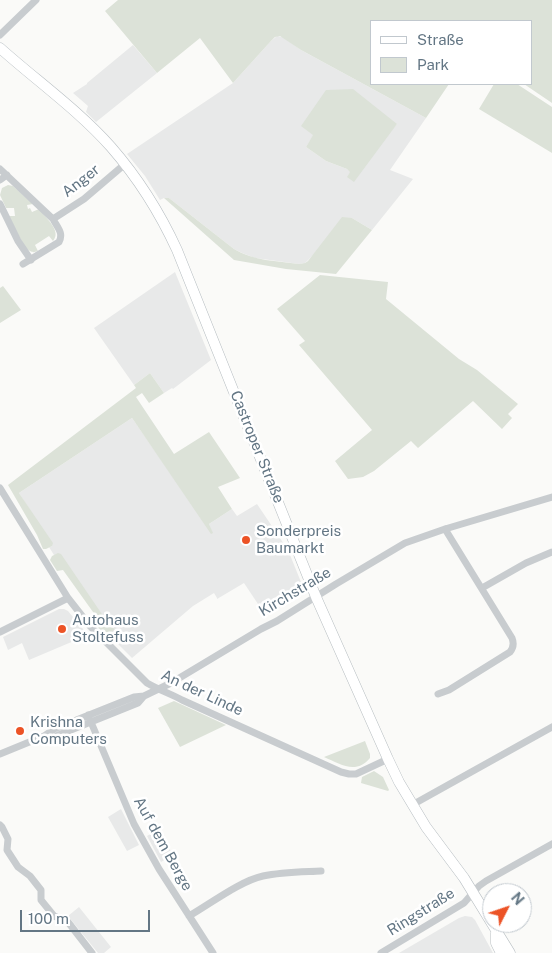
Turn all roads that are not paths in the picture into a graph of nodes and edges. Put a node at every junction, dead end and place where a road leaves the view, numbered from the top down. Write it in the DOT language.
graph roads {
  1 [pos="36,0"];
  2 [pos="0,35"];
  3 [pos="0,48"];
  4 [pos="125,164"];
  5 [pos="0,168"];
  6 [pos="7,175"];
  7 [pos="0,180"];
  8 [pos="0,204"];
  9 [pos="52,219"];
  10 [pos="31,260"];
  11 [pos="23,264"];
  12 [pos="0,488"];
  13 [pos="551,499"];
  14 [pos="445,529"];
  15 [pos="552,552"];
  16 [pos="482,588"];
  17 [pos="316,597"];
  18 [pos="68,598"];
  19 [pos="0,632"];
  20 [pos="158,690"];
  21 [pos="438,694"];
  22 [pos="89,719"];
  23 [pos="552,728"];
  24 [pos="0,754"];
  25 [pos="388,759"];
  26 [pos="412,805"];
  27 [pos="0,825"];
  28 [pos="552,844"];
  29 [pos="321,871"];
  30 [pos="473,893"];
  31 [pos="482,908"];
  32 [pos="189,916"];
  33 [pos="496,933"];
  34 [pos="497,933"];
  35 [pos="92,953"];
  36 [pos="213,953"];
  37 [pos="381,953"];
  38 [pos="501,953"];
  39 [pos="510,953"];
  1 -- 2 [label="street"];
  3 -- 4 [label="main road, Castroper Straße"];
  4 -- 9 [label="street, Anger"];
  4 -- 17 [label="main road, Castroper Straße"];
  5 -- 6 [label="street"];
  6 -- 7 [label="street"];
  6 -- 9 [label="street"];
  8 -- 10 [label="street"];
  9 -- 10 [label="street"];
  10 -- 11 [label="street"];
  12 -- 18 [label="street, An der Linde"];
  13 -- 14 [label="street, Kirchstraße"];
  14 -- 16 [label="street"];
  14 -- 17 [label="street, Kirchstraße"];
  15 -- 16 [label="street"];
  16 -- 21 [label="street"];
  17 -- 20 [label="street, Kirchstraße"];
  17 -- 25 [label="main road, Castroper Straße"];
  18 -- 19 [label="street"];
  18 -- 20 [label="street, An der Linde"];
  20 -- 22 [label="street, Kirchstraße"];
  20 -- 25 [label="street, An der Linde"];
  22 -- 24 [label="street, Kirchstraße"];
  22 -- 32 [label="street, Auf dem Berge"];
  23 -- 26 [label="street"];
  25 -- 26 [label="main road, Castroper Straße"];
  26 -- 30 [label="main road, Castroper Straße"];
  27 -- 35 [label="street"];
  28 -- 30 [label="street, Ringstraße"];
  29 -- 32 [label="street"];
  30 -- 31 [label="main road, Castroper Straße"];
  30 -- 37 [label="street, Ringstraße"];
  32 -- 36 [label="street, Auf dem Berge"];
  33 -- 38 [label="main road, Castroper Straße"];
  34 -- 39 [label="main road, Castroper Straße"];
}
